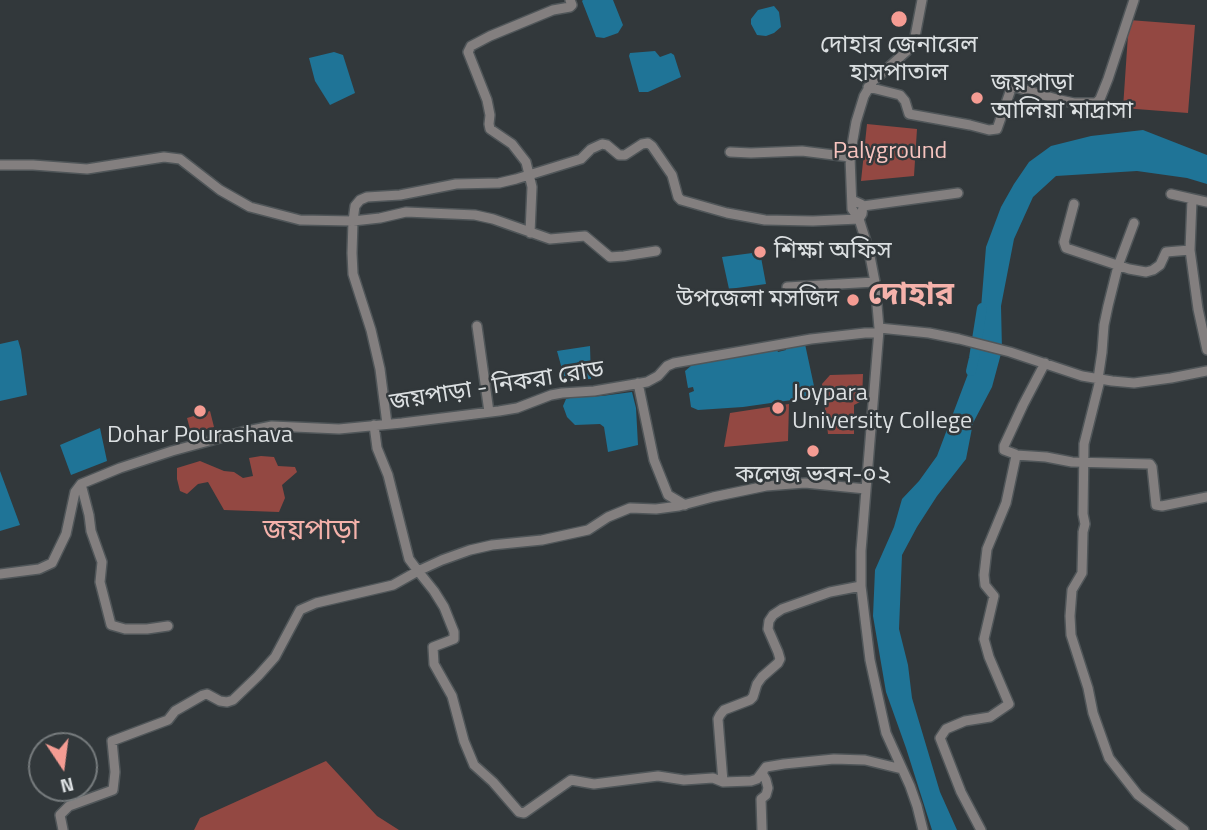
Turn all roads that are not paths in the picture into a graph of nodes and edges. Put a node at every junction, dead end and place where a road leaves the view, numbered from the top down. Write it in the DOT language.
graph roads {
  1 [pos="570,0"];
  2 [pos="922,0"];
  3 [pos="1134,0"];
  4 [pos="868,88"];
  5 [pos="730,152"];
  6 [pos="850,157"];
  7 [pos="0,165"];
  8 [pos="530,174"];
  9 [pos="958,193"];
  10 [pos="1171,194"];
  11 [pos="1192,199"];
  12 [pos="852,200"];
  13 [pos="1207,202"];
  14 [pos="1074,204"];
  15 [pos="863,206"];
  16 [pos="859,219"];
  17 [pos="353,221"];
  18 [pos="1134,223"];
  19 [pos="530,233"];
  20 [pos="1190,250"];
  21 [pos="656,251"];
  22 [pos="1118,266"];
  23 [pos="875,282"];
  24 [pos="787,287"];
  25 [pos="477,326"];
  26 [pos="878,330"];
  27 [pos="1207,350"];
  28 [pos="1045,363"];
  29 [pos="1207,371"];
  30 [pos="1098,379"];
  31 [pos="638,383"];
  32 [pos="489,412"];
  33 [pos="387,424"];
  34 [pos="374,425"];
  35 [pos="1016,455"];
  36 [pos="1083,462"];
  37 [pos="81,484"];
  38 [pos="866,489"];
  39 [pos="1207,498"];
  40 [pos="685,505"];
  41 [pos="418,571"];
  42 [pos="0,574"];
  43 [pos="861,586"];
  44 [pos="168,625"];
  45 [pos="902,769"];
  46 [pos="762,773"];
  47 [pos="723,782"];
  48 [pos="63,830"];
  49 [pos="762,830"];
  50 [pos="923,830"];
  51 [pos="981,830"];
  52 [pos="1184,830"];
  1 -- 8 [label="street"];
  2 -- 4 [label="street"];
  3 -- 4 [label="street"];
  4 -- 6 [label="street"];
  5 -- 6 [label="street"];
  6 -- 12 [label="street"];
  7 -- 17 [label="street"];
  8 -- 16 [label="street"];
  8 -- 17 [label="street"];
  8 -- 19 [label="street"];
  9 -- 15 [label="street"];
  10 -- 11 [label="street"];
  11 -- 13 [label="street"];
  11 -- 20 [label="street"];
  12 -- 15 [label="street"];
  12 -- 16 [label="street"];
  14 -- 22 [label="street"];
  15 -- 16 [label="street"];
  16 -- 23 [label="street"];
  17 -- 19 [label="street"];
  17 -- 33 [label="street"];
  18 -- 22 [label="street"];
  19 -- 21 [label="street"];
  20 -- 22 [label="street"];
  20 -- 27 [label="street"];
  22 -- 30 [label="street"];
  23 -- 24 [label="street"];
  23 -- 26 [label="street"];
  25 -- 32 [label="street"];
  26 -- 28 [label="street, জয়পাড়া - নিকরা রোড"];
  26 -- 31 [label="street, জয়পাড়া - নিকরা রোড"];
  26 -- 38 [label="street"];
  28 -- 30 [label="street, জয়পাড়া - নিকরা রোড"];
  28 -- 35 [label="street"];
  29 -- 30 [label="street, জয়পাড়া - নিকরা রোড"];
  30 -- 36 [label="street"];
  31 -- 32 [label="street, জয়পাড়া - নিকরা রোড"];
  31 -- 40 [label="street"];
  32 -- 33 [label="street, জয়পাড়া - নিকরা রোড"];
  33 -- 34 [label="street, জয়পাড়া - নিকরা রোড"];
  34 -- 37 [label="street, জয়পাড়া - নিকরা রোড"];
  34 -- 41 [label="street"];
  35 -- 36 [label="street"];
  35 -- 51 [label="street"];
  36 -- 39 [label="street"];
  36 -- 52 [label="street"];
  37 -- 42 [label="street"];
  37 -- 44 [label="street"];
  38 -- 40 [label="street"];
  38 -- 43 [label="street"];
  40 -- 41 [label="street"];
  41 -- 47 [label="street"];
  41 -- 48 [label="street"];
  43 -- 45 [label="street"];
  43 -- 47 [label="street"];
  45 -- 46 [label="street"];
  45 -- 50 [label="street"];
  46 -- 47 [label="street"];
  46 -- 49 [label="street"];
}
